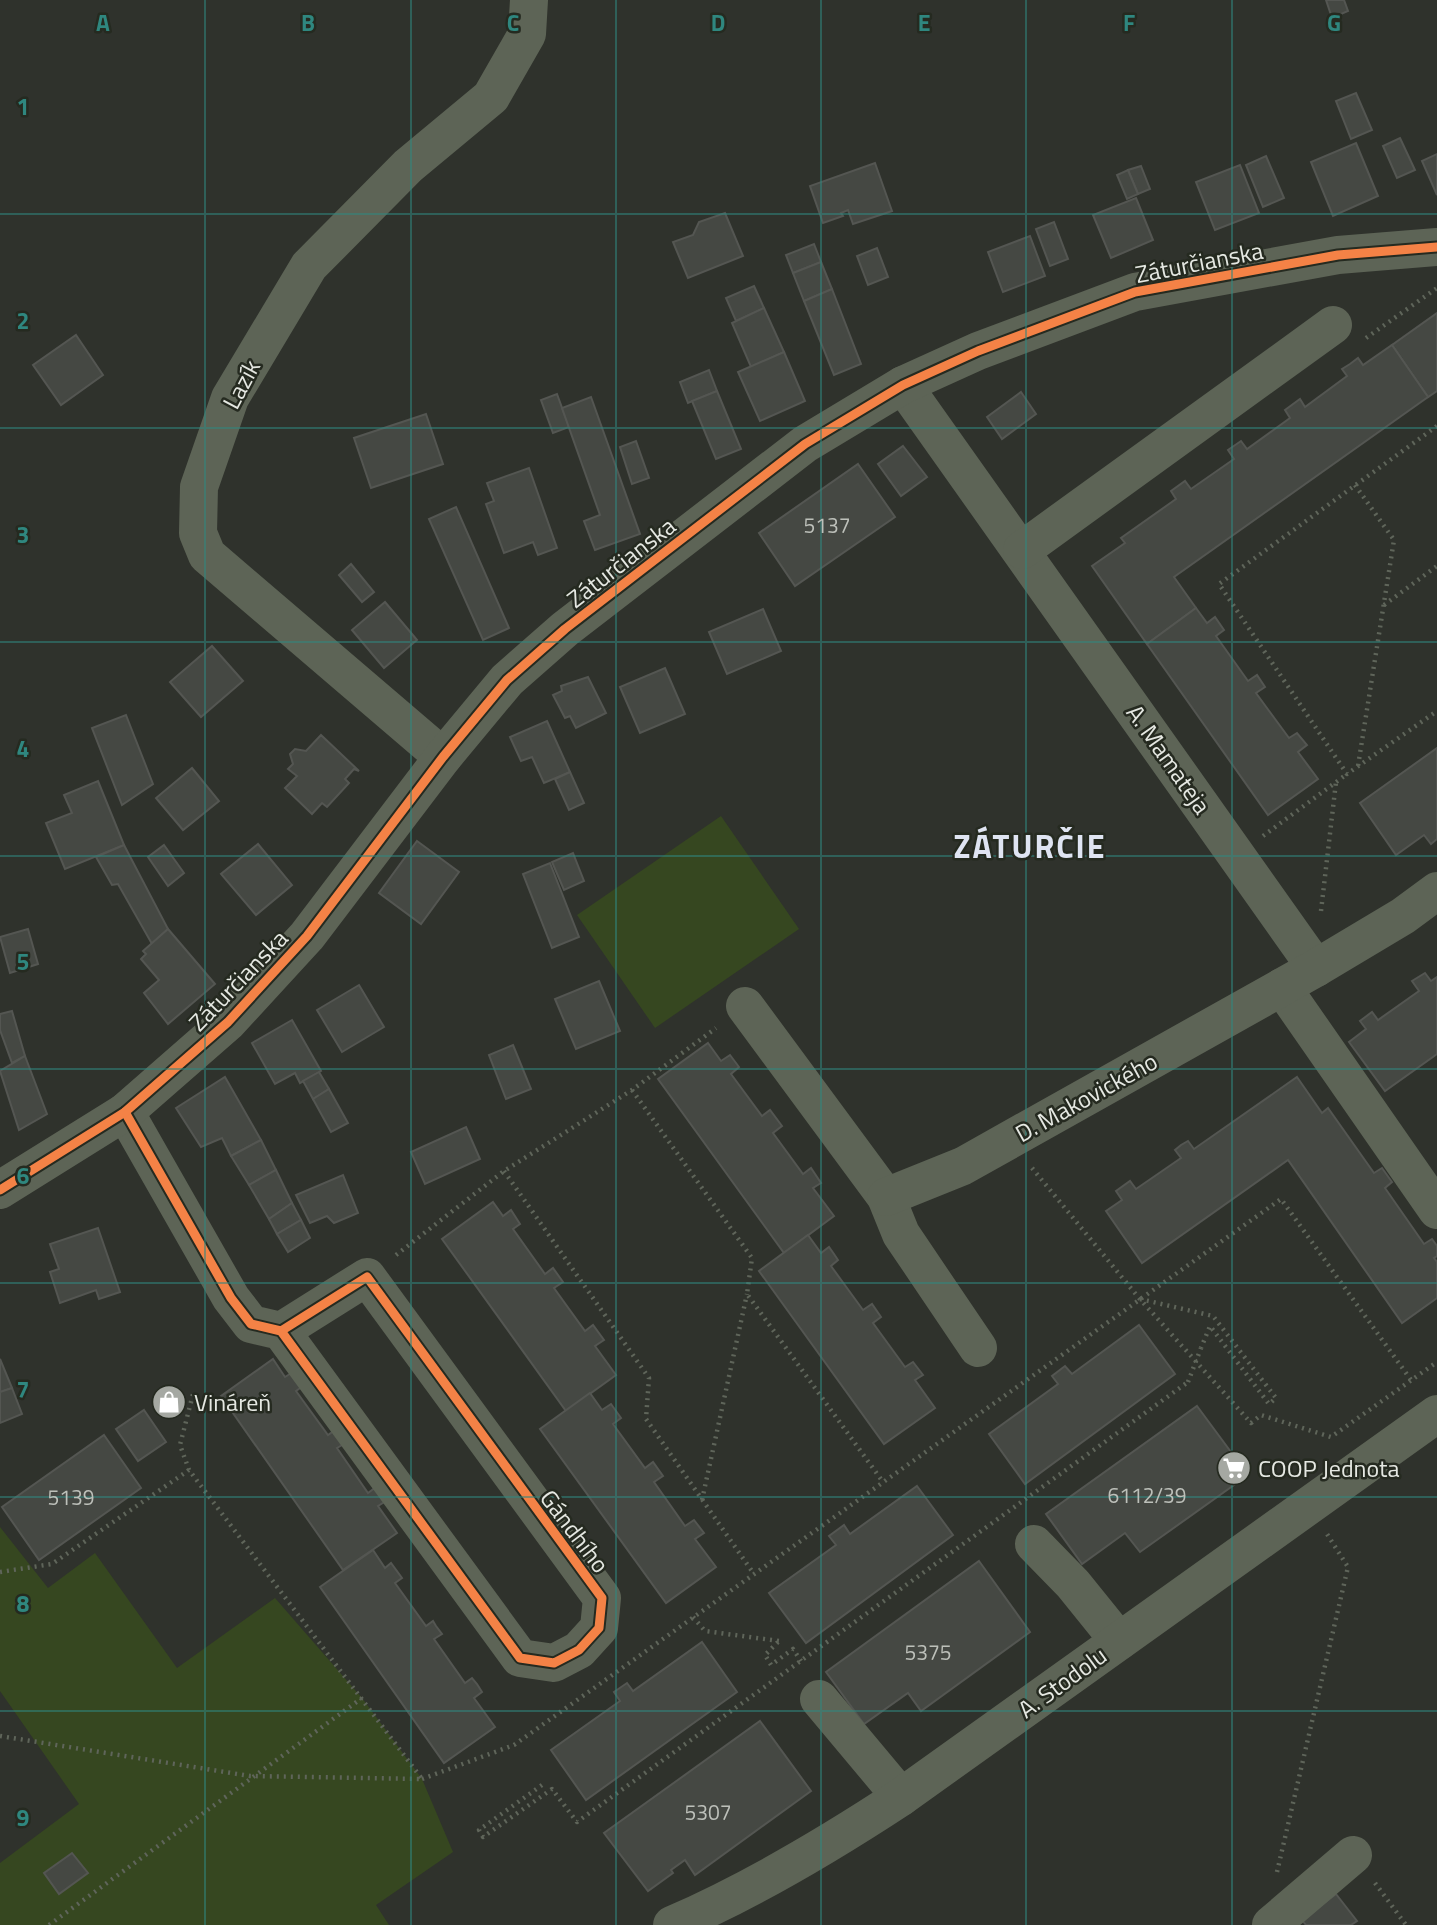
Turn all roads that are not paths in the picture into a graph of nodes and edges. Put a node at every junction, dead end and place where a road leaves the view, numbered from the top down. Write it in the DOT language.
graph roads {
  1 [pos="529,0"];
  2 [pos="1437,247"];
  3 [pos="1345,335"];
  4 [pos="903,385"];
  5 [pos="1022,550"];
  6 [pos="443,757"];
  7 [pos="1437,891"];
  8 [pos="1316,968"];
  9 [pos="1282,987"];
  10 [pos="745,1006"];
  11 [pos="125,1112"];
  12 [pos="0,1190"];
  13 [pos="886,1197"];
  14 [pos="1437,1210"];
  15 [pos="281,1331"];
  16 [pos="978,1348"];
  17 [pos="1437,1414"];
  18 [pos="1034,1544"];
  19 [pos="1119,1641"];
  20 [pos="819,1699"];
  21 [pos="901,1797"];
  22 [pos="1353,1855"];
  23 [pos="1273,1924"];
  24 [pos="672,1925"];
  1 -- 6 [label="street, Lazík"];
  2 -- 4 [label="street, Záturčianska"];
  3 -- 5 [label="street"];
  4 -- 5 [label="street, A. Mamateja"];
  4 -- 6 [label="street, Záturčianska"];
  5 -- 8 [label="street, A. Mamateja"];
  6 -- 11 [label="street, Záturčianska"];
  7 -- 8 [label="street, D. Makovického"];
  8 -- 9 [label="street, D. Makovického"];
  9 -- 13 [label="street, D. Makovického"];
  9 -- 14 [label="street"];
  10 -- 13 [label="street"];
  11 -- 12 [label="street, Záturčianska"];
  11 -- 15 [label="street"];
  13 -- 16 [label="street"];
  15 -- 15 [label="street, Gándhího"];
  17 -- 19 [label="street, A. Stodolu"];
  18 -- 19 [label="street"];
  19 -- 21 [label="street, A. Stodolu"];
  20 -- 21 [label="street"];
  21 -- 24 [label="street, A. Stodolu"];
  22 -- 23 [label="street"];
}
